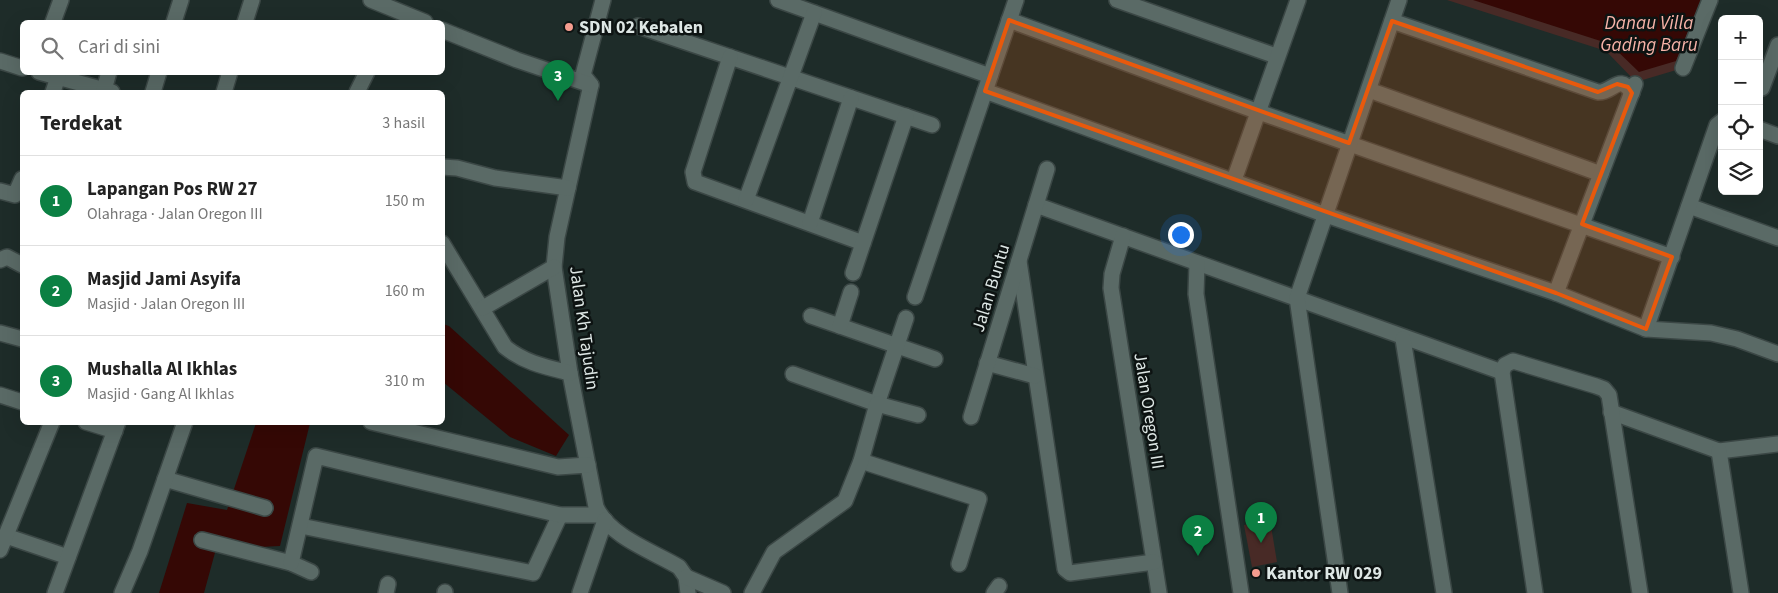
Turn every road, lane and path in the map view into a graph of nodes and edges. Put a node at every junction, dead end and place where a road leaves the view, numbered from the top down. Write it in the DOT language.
graph roads {
  1 [pos="61,0"];
  2 [pos="182,0"];
  3 [pos="252,0"];
  4 [pos="371,0"];
  5 [pos="603,0"];
  6 [pos="778,0"];
  7 [pos="1016,0"];
  8 [pos="1117,0"];
  9 [pos="1298,0"];
  10 [pos="1399,0"];
  11 [pos="1710,0"];
  12 [pos="394,11"];
  13 [pos="814,13"];
  14 [pos="54,20"];
  15 [pos="175,20"];
  16 [pos="246,20"];
  17 [pos="419,20"];
  18 [pos="1009,20"];
  19 [pos="1392,21"];
  20 [pos="638,26"];
  21 [pos="445,31"];
  22 [pos="1778,45"];
  23 [pos="1276,56"];
  24 [pos="730,57"];
  25 [pos="0,61"];
  26 [pos="20,67"];
  27 [pos="1683,68"];
  28 [pos="1774,70"];
  29 [pos="48,75"];
  30 [pos="109,75"];
  31 [pos="158,75"];
  32 [pos="229,75"];
  33 [pos="366,75"];
  34 [pos="990,76"];
  35 [pos="790,77"];
  36 [pos="58,78"];
  37 [pos="591,85"];
  38 [pos="1763,86"];
  39 [pos="54,90"];
  40 [pos="102,90"];
  41 [pos="109,90"];
  42 [pos="154,90"];
  43 [pos="225,90"];
  44 [pos="364,90"];
  45 [pos="1369,90"];
  46 [pos="985,91"];
  47 [pos="850,98"];
  48 [pos="1256,111"];
  49 [pos="906,116"];
  50 [pos="1718,124"];
  51 [pos="932,125"];
  52 [pos="1763,130"];
  53 [pos="1778,136"];
  54 [pos="1349,143"];
  55 [pos="445,167"];
  56 [pos="1047,169"];
  57 [pos="1601,174"];
  58 [pos="1234,180"];
  59 [pos="20,184"];
  60 [pos="568,188"];
  61 [pos="0,191"];
  62 [pos="746,200"];
  63 [pos="1036,205"];
  64 [pos="1690,206"];
  65 [pos="1326,215"];
  66 [pos="810,223"];
  67 [pos="1582,224"];
  68 [pos="1123,236"];
  69 [pos="1778,238"];
  70 [pos="863,244"];
  71 [pos="445,248"];
  72 [pos="1672,257"];
  73 [pos="0,260"];
  74 [pos="1019,261"];
  75 [pos="1197,263"];
  76 [pos="20,264"];
  77 [pos="554,267"];
  78 [pos="853,273"];
  79 [pos="851,292"];
  80 [pos="1556,294"];
  81 [pos="915,297"];
  82 [pos="1297,298"];
  83 [pos="483,308"];
  84 [pos="811,316"];
  85 [pos="906,318"];
  86 [pos="840,326"];
  87 [pos="1646,329"];
  88 [pos="0,333"];
  89 [pos="20,338"];
  90 [pos="1403,338"];
  91 [pos="897,347"];
  92 [pos="1778,354"];
  93 [pos="935,360"];
  94 [pos="987,363"];
  95 [pos="1502,372"];
  96 [pos="570,373"];
  97 [pos="793,374"];
  98 [pos="1035,376"];
  99 [pos="0,395"];
  100 [pos="20,401"];
  101 [pos="877,404"];
  102 [pos="1611,412"];
  103 [pos="918,415"];
  104 [pos="971,418"];
  105 [pos="51,425"];
  106 [pos="184,425"];
  107 [pos="384,425"];
  108 [pos="116,427"];
  109 [pos="1778,444"];
  110 [pos="1719,451"];
  111 [pos="862,461"];
  112 [pos="588,465"];
  113 [pos="165,479"];
  114 [pos="266,508"];
  115 [pos="560,515"];
  116 [pos="602,517"];
  117 [pos="300,526"];
  118 [pos="6,536"];
  119 [pos="202,540"];
  120 [pos="0,550"];
  121 [pos="68,557"];
  122 [pos="291,562"];
  123 [pos="1154,562"];
  124 [pos="959,564"];
  125 [pos="311,572"];
  126 [pos="686,577"];
  127 [pos="55,593"];
  128 [pos="122,593"];
  129 [pos="580,593"];
  130 [pos="688,593"];
  131 [pos="723,593"];
  132 [pos="752,593"];
  133 [pos="1159,593"];
  134 [pos="1241,593"];
  135 [pos="1340,593"];
  136 [pos="1444,593"];
  137 [pos="1535,593"];
  138 [pos="1640,593"];
  139 [pos="1741,593"];
  1 -- 14 [label="street"];
  2 -- 15 [label="street"];
  3 -- 16 [label="street"];
  4 -- 12 [label="street"];
  5 -- 37 [label="street, Jalan Kh Tajudin"];
  6 -- 13 [label="street"];
  7 -- 18 [label="street"];
  8 -- 23 [label="street"];
  9 -- 23 [label="street"];
  10 -- 19 [label="street"];
  11 -- 27 [label="street"];
  12 -- 17 [label="street"];
  13 -- 34 [label="street"];
  13 -- 35 [label="street"];
  18 -- 34 [label="street"];
  18 -- 48 [label="street"];
  19 -- 45 [label="street"];
  19 -- 57 [label="street"];
  20 -- 24 [label="street"];
  21 -- 37 [label="street"];
  22 -- 28 [label="street"];
  23 -- 48 [label="street"];
  24 -- 35 [label="street"];
  24 -- 62 [label="street"];
  25 -- 26 [label="street"];
  28 -- 38 [label="street"];
  29 -- 36 [label="street"];
  30 -- 41 [label="street"];
  31 -- 42 [label="street"];
  32 -- 43 [label="street"];
  33 -- 44 [label="street"];
  34 -- 46 [label="street"];
  35 -- 47 [label="street"];
  35 -- 62 [label="street"];
  36 -- 39 [label="street"];
  36 -- 40 [label="street"];
  37 -- 60 [label="street, Jalan Kh Tajudin"];
  45 -- 54 [label="street"];
  45 -- 57 [label="street"];
  46 -- 58 [label="street"];
  46 -- 81 [label="street"];
  47 -- 49 [label="street"];
  47 -- 66 [label="street"];
  48 -- 54 [label="street"];
  48 -- 58 [label="street"];
  49 -- 51 [label="street"];
  49 -- 70 [label="street"];
  50 -- 64 [label="street"];
  52 -- 53 [label="street"];
  54 -- 65 [label="street"];
  54 -- 67 [label="street"];
  55 -- 60 [label="street"];
  56 -- 63 [label="street, Jalan Buntu"];
  57 -- 67 [label="street"];
  58 -- 65 [label="street"];
  59 -- 61 [label="street"];
  60 -- 77 [label="street, Jalan Kh Tajudin"];
  62 -- 66 [label="street"];
  63 -- 68 [label="street"];
  63 -- 74 [label="street, Jalan Buntu"];
  64 -- 69 [label="street"];
  64 -- 72 [label="street"];
  65 -- 80 [label="street"];
  65 -- 82 [label="street"];
  66 -- 70 [label="street"];
  67 -- 72 [label="street"];
  67 -- 80 [label="street"];
  68 -- 75 [label="street"];
  68 -- 123 [label="street, Jalan Oregon III"];
  70 -- 78 [label="street"];
  71 -- 83 [label="street"];
  72 -- 87 [label="street"];
  73 -- 76 [label="street"];
  74 -- 94 [label="street, Jalan Buntu"];
  74 -- 98 [label="street"];
  75 -- 82 [label="street"];
  75 -- 134 [label="street"];
  77 -- 83 [label="street"];
  77 -- 96 [label="street, Jalan Kh Tajudin"];
  79 -- 86 [label="street"];
  80 -- 87 [label="street"];
  82 -- 90 [label="street"];
  82 -- 135 [label="street"];
  83 -- 96 [label="street"];
  84 -- 86 [label="street"];
  85 -- 91 [label="street"];
  86 -- 91 [label="street"];
  87 -- 92 [label="street"];
  88 -- 89 [label="street"];
  90 -- 95 [label="street"];
  90 -- 136 [label="street"];
  91 -- 93 [label="street"];
  91 -- 101 [label="street"];
  94 -- 98 [label="street"];
  94 -- 104 [label="street, Jalan Buntu"];
  95 -- 102 [label="street"];
  95 -- 137 [label="street"];
  96 -- 112 [label="street, Jalan Kh Tajudin"];
  97 -- 101 [label="street"];
  98 -- 123 [label="street"];
  99 -- 100 [label="street"];
  101 -- 103 [label="street"];
  101 -- 111 [label="street"];
  102 -- 110 [label="street"];
  102 -- 138 [label="street"];
  105 -- 118 [label="street"];
  106 -- 113 [label="street"];
  107 -- 112 [label="street"];
  108 -- 121 [label="street"];
  109 -- 110 [label="street"];
  110 -- 139 [label="street"];
  111 -- 124 [label="street"];
  111 -- 132 [label="street"];
  112 -- 116 [label="street, Jalan Kh Tajudin"];
  113 -- 114 [label="street"];
  113 -- 128 [label="street"];
  115 -- 116 [label="street"];
  115 -- 117 [label="street"];
  115 -- 117 [label="street"];
  116 -- 126 [label="street"];
  116 -- 129 [label="street"];
  117 -- 122 [label="street"];
  118 -- 120 [label="street"];
  118 -- 121 [label="street"];
  119 -- 122 [label="street"];
  121 -- 127 [label="street"];
  122 -- 125 [label="street"];
  123 -- 133 [label="street, Jalan Oregon III"];
  126 -- 130 [label="street"];
  126 -- 131 [label="street"];
}
